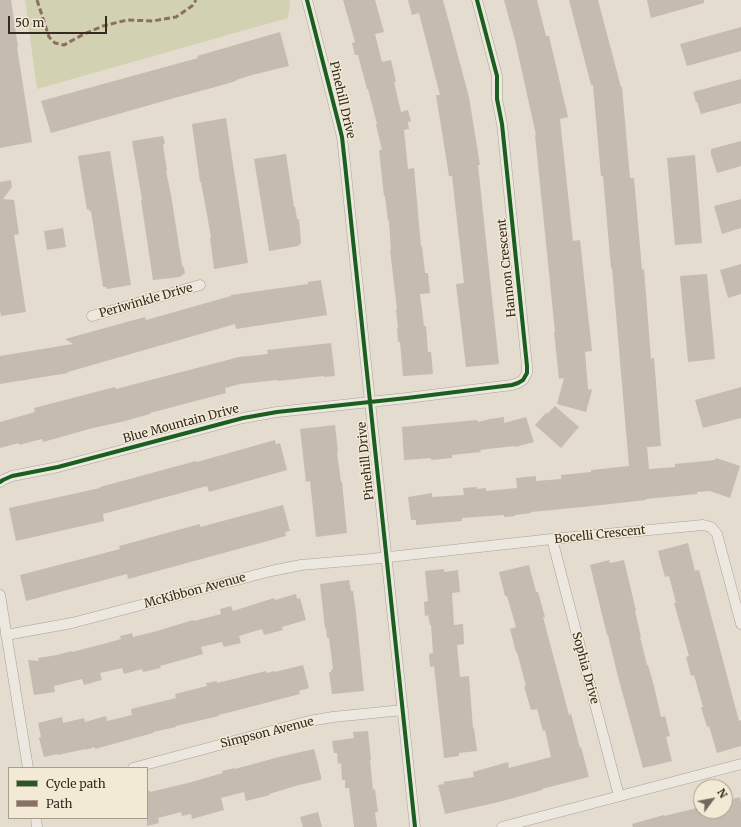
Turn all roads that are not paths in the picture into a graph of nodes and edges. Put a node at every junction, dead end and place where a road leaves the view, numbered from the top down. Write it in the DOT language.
graph roads {
  1 [pos="307,0"];
  2 [pos="477,0"];
  3 [pos="200,285"];
  4 [pos="92,316"];
  5 [pos="370,402"];
  6 [pos="0,482"];
  7 [pos="552,539"];
  8 [pos="386,557"];
  9 [pos="0,595"];
  10 [pos="741,624"];
  11 [pos="6,635"];
  12 [pos="403,710"];
  13 [pos="741,764"];
  14 [pos="28,767"];
  15 [pos="137,767"];
  16 [pos="618,796"];
  17 [pos="416,827"];
  18 [pos="502,827"];
  1 -- 5 [label="street, Pinehill Drive"];
  2 -- 5 [label="street, Hannon Crescent"];
  3 -- 4 [label="street, Periwinkle Drive"];
  5 -- 6 [label="street, Blue Mountain Drive"];
  5 -- 8 [label="street, Pinehill Drive"];
  7 -- 8 [label="street, Bocelli Crescent"];
  7 -- 10 [label="street, Bocelli Crescent"];
  7 -- 16 [label="street, Sophia Drive"];
  8 -- 11 [label="street, McKibbon Avenue"];
  8 -- 12 [label="street, Pinehill Drive"];
  9 -- 11 [label="street"];
  11 -- 14 [label="street"];
  12 -- 15 [label="street, Simpson Avenue"];
  12 -- 17 [label="street, Pinehill Drive"];
  13 -- 16 [label="street"];
  16 -- 18 [label="street"];
}
